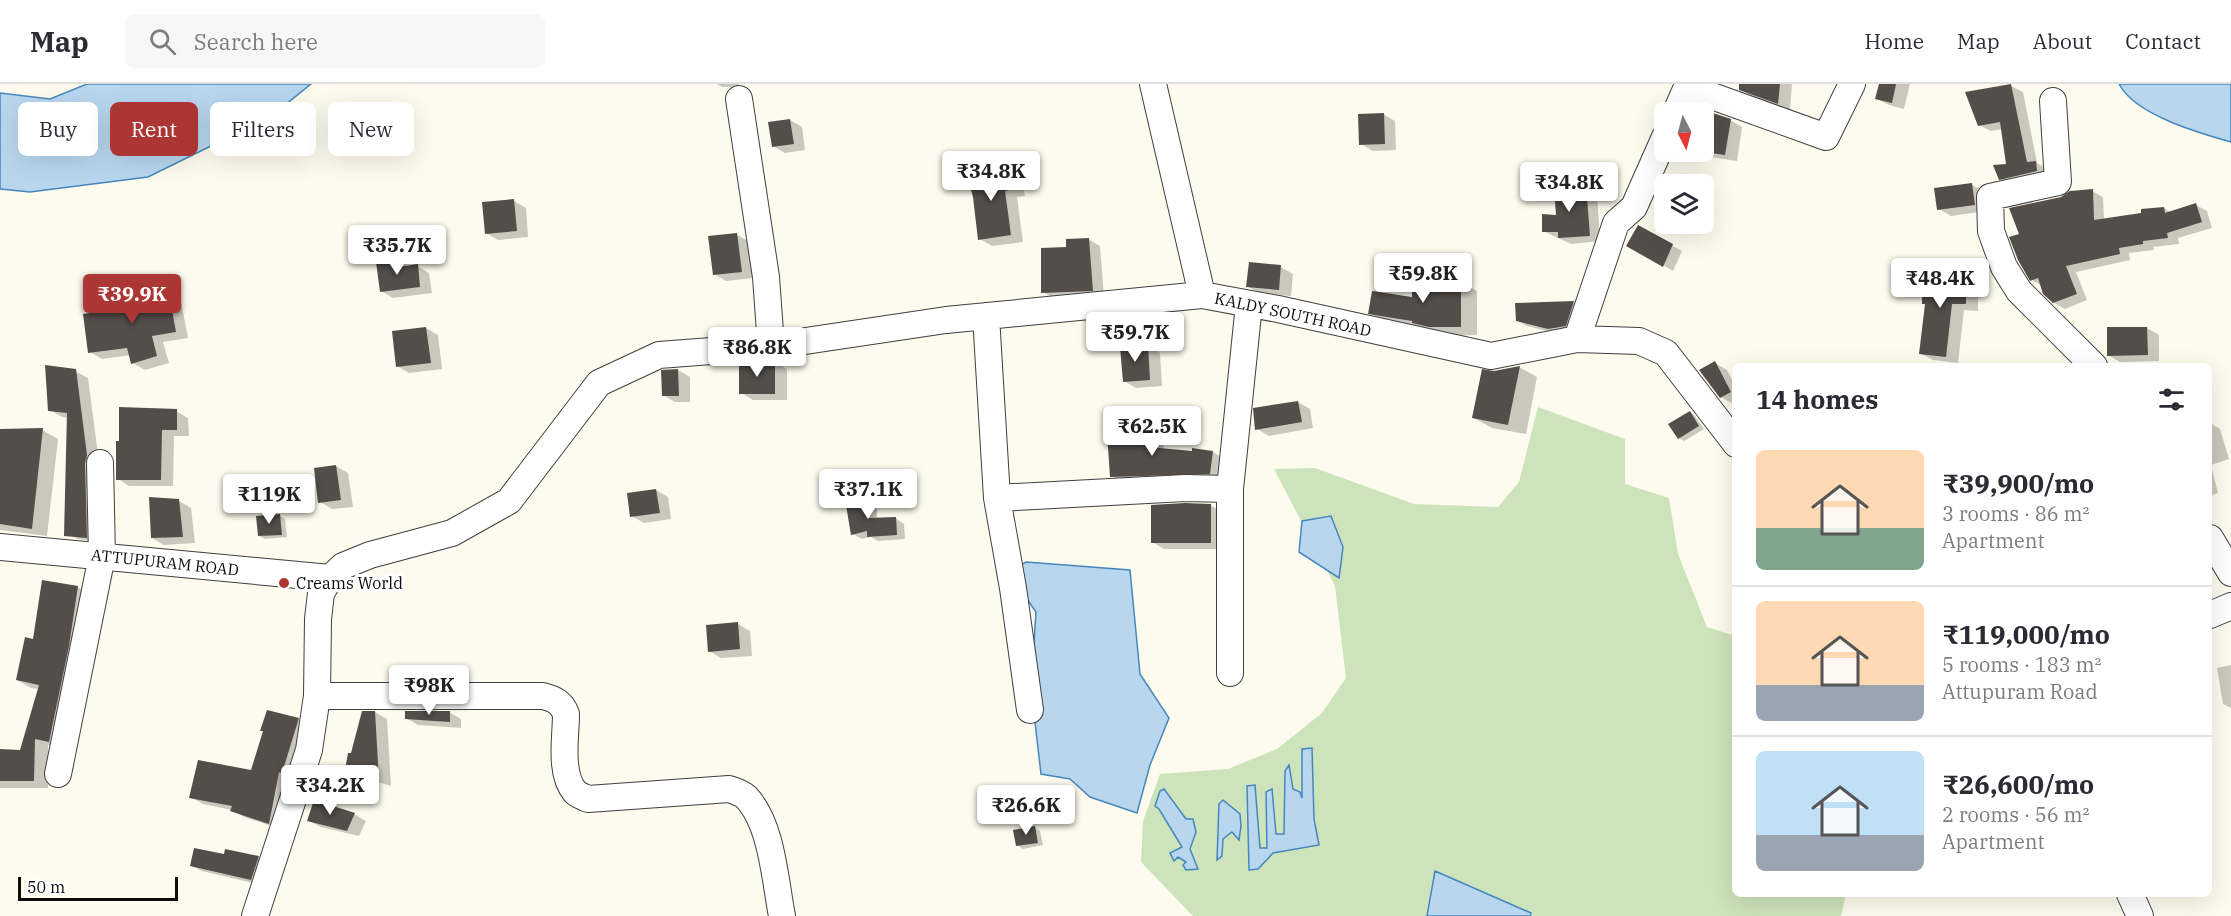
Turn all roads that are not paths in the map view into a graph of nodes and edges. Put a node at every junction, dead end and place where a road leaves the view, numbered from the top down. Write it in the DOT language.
graph roads {
  1 [pos="1153,84"];
  2 [pos="1852,84"];
  3 [pos="1684,85"];
  4 [pos="739,99"];
  5 [pos="2053,101"];
  6 [pos="1679,102"];
  7 [pos="1654,162"];
  8 [pos="1202,295"];
  9 [pos="1249,303"];
  10 [pos="986,316"];
  11 [pos="1577,339"];
  12 [pos="771,346"];
  13 [pos="2091,363"];
  14 [pos="1732,439"];
  15 [pos="100,463"];
  16 [pos="1230,489"];
  17 [pos="997,498"];
  18 [pos="2212,541"];
  19 [pos="0,548"];
  20 [pos="102,556"];
  21 [pos="2231,573"];
  22 [pos="330,578"];
  23 [pos="2231,606"];
  24 [pos="2212,614"];
  25 [pos="1230,673"];
  26 [pos="317,696"];
  27 [pos="1030,710"];
  28 [pos="58,774"];
  29 [pos="2131,897"];
  30 [pos="255,916"];
  31 [pos="782,916"];
  32 [pos="2140,916"];
  1 -- 8 [label="street"];
  2 -- 3 [label="street"];
  3 -- 6 [label="street"];
  4 -- 12 [label="street"];
  5 -- 13 [label="street"];
  7 -- 11 [label="street"];
  8 -- 9 [label="street, KALDY SOUTH ROAD"];
  8 -- 10 [label="street, KALDY SOUTH ROAD"];
  9 -- 11 [label="street, KALDY SOUTH ROAD"];
  9 -- 16 [label="street"];
  10 -- 12 [label="street, KALDY SOUTH ROAD"];
  10 -- 17 [label="street"];
  11 -- 14 [label="street, KALDY SOUTH ROAD"];
  12 -- 22 [label="street, KALDY SOUTH ROAD"];
  15 -- 20 [label="street"];
  16 -- 17 [label="street"];
  16 -- 25 [label="street"];
  17 -- 27 [label="street"];
  18 -- 21 [label="street"];
  19 -- 20 [label="street, ATTUPURAM ROAD"];
  20 -- 22 [label="street, ATTUPURAM ROAD"];
  20 -- 28 [label="street"];
  22 -- 26 [label="street"];
  23 -- 24 [label="street"];
  26 -- 30 [label="street"];
  26 -- 31 [label="street"];
  29 -- 32 [label="street"];
}
